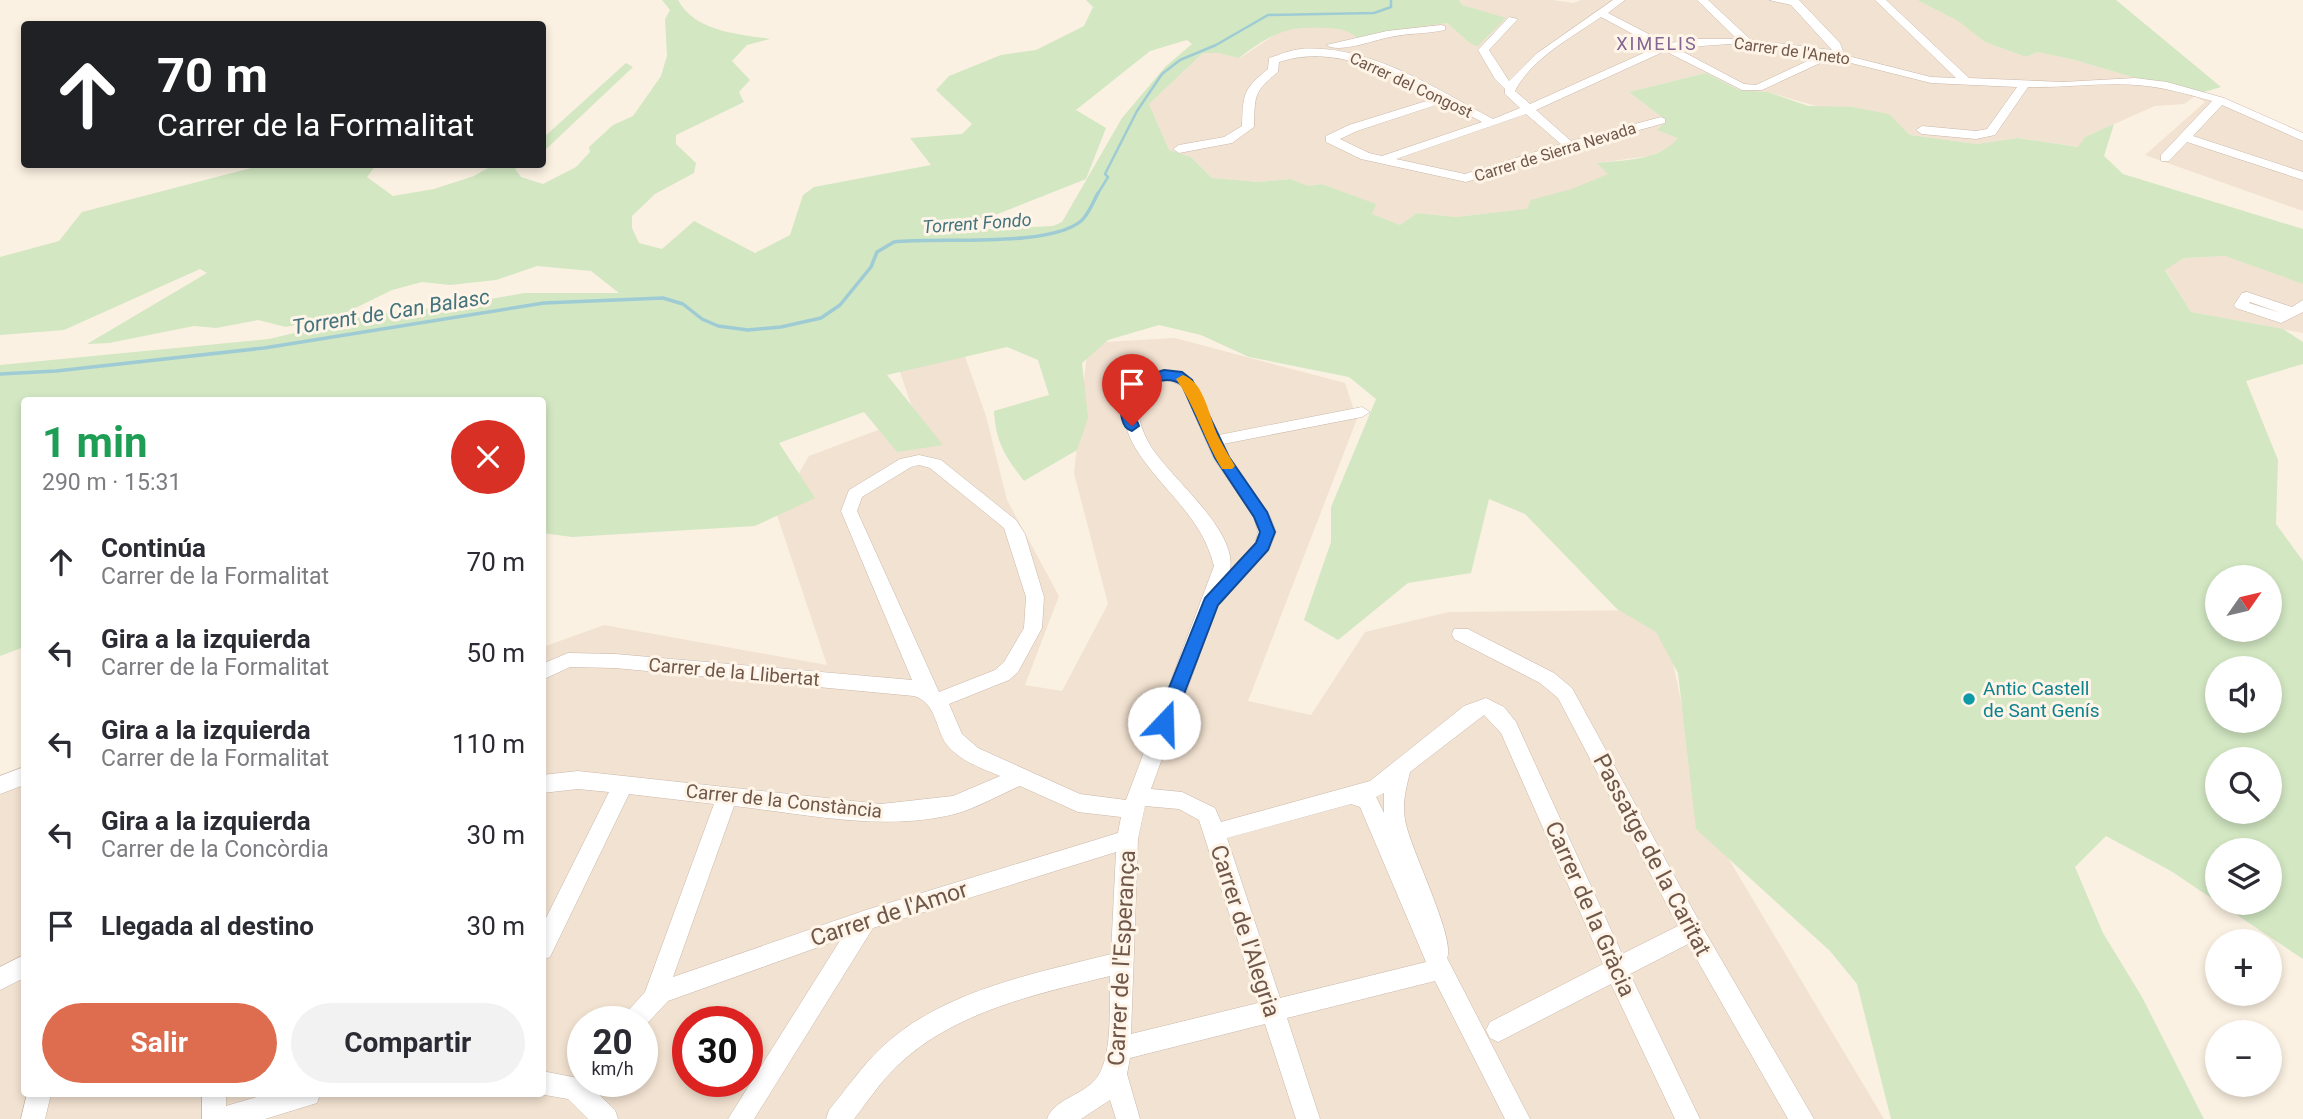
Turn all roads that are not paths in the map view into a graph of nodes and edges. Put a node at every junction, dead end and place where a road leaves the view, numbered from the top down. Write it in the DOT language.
graph roads {
  1 [pos="1620,0"];
  2 [pos="1702,0"];
  3 [pos="1774,0"];
  4 [pos="1880,0"];
  5 [pos="1794,1"];
  6 [pos="1601,13"];
  7 [pos="1513,19"];
  8 [pos="1441,28"];
  9 [pos="1748,43"];
  10 [pos="1665,47"];
  11 [pos="1836,54"];
  12 [pos="1278,57"];
  13 [pos="1967,82"];
  14 [pos="2024,84"];
  15 [pos="1510,90"];
  16 [pos="1443,99"];
  17 [pos="2220,100"];
  18 [pos="1527,110"];
  19 [pos="1661,121"];
  20 [pos="1492,123"];
  21 [pos="1922,130"];
  22 [pos="2184,137"];
  23 [pos="2303,137"];
  24 [pos="1569,145"];
  25 [pos="1179,149"];
  26 [pos="2165,158"];
  27 [pos="1382,160"];
  28 [pos="2303,176"];
  29 [pos="1362,412"];
  30 [pos="1213,441"];
  31 [pos="1211,602"];
  32 [pos="1461,634"];
  33 [pos="546,671"];
  34 [pos="932,697"];
  35 [pos="1400,772"];
  36 [pos="21,777"];
  37 [pos="1019,777"];
  38 [pos="546,784"];
  39 [pos="0,785"];
  40 [pos="623,785"];
  41 [pos="1352,795"];
  42 [pos="727,796"];
  43 [pos="1134,803"];
  44 [pos="1213,833"];
  45 [pos="1127,839"];
  46 [pos="866,920"];
  47 [pos="1692,930"];
  48 [pos="546,942"];
  49 [pos="1123,962"];
  50 [pos="21,968"];
  51 [pos="1443,968"];
  52 [pos="1616,969"];
  53 [pos="0,979"];
  54 [pos="654,999"];
  55 [pos="648,1006"];
  56 [pos="1272,1012"];
  57 [pos="1498,1030"];
  58 [pos="1119,1049"];
  59 [pos="1115,1074"];
  60 [pos="546,1083"];
  61 [pos="567,1083"];
  62 [pos="37,1097"];
  63 [pos="214,1097"];
  64 [pos="298,1097"];
  65 [pos="586,1097"];
  66 [pos="599,1118"];
  67 [pos="33,1119"];
  68 [pos="214,1119"];
  69 [pos="223,1119"];
  70 [pos="740,1119"];
  71 [pos="838,1119"];
  72 [pos="1059,1119"];
  73 [pos="1128,1119"];
  74 [pos="1308,1119"];
  75 [pos="1518,1119"];
  76 [pos="1688,1119"];
  77 [pos="1802,1119"];
  1 -- 6 [label="street"];
  2 -- 9 [label="street"];
  3 -- 5 [label="street"];
  4 -- 13 [label="street"];
  5 -- 11 [label="street"];
  6 -- 10 [label="street"];
  6 -- 15 [label="street"];
  7 -- 15 [label="street"];
  8 -- 12 [label="street"];
  9 -- 10 [label="street, Carrer de l'Aneto"];
  9 -- 11 [label="street, Carrer de l'Aneto"];
  10 -- 11 [label="street"];
  10 -- 18 [label="street, Carrer de l'Aneto"];
  11 -- 13 [label="street, Carrer de l'Aneto"];
  12 -- 16 [label="street, Carrer del Congost"];
  12 -- 25 [label="street"];
  13 -- 14 [label="street, Carrer de l'Aneto"];
  14 -- 17 [label="street, Carrer de l'Aneto"];
  14 -- 21 [label="street"];
  15 -- 18 [label="street"];
  16 -- 20 [label="street, Carrer del Congost"];
  16 -- 27 [label="street, Carrer de Sierra Nevada"];
  17 -- 22 [label="street"];
  17 -- 23 [label="street, Carrer de l'Aneto"];
  18 -- 20 [label="street, Carrer de l'Aneto"];
  18 -- 24 [label="street"];
  19 -- 24 [label="street, Carrer de Sierra Nevada"];
  20 -- 27 [label="street, Carrer de l'Aneto"];
  22 -- 26 [label="street"];
  22 -- 28 [label="street"];
  24 -- 27 [label="street, Carrer de Sierra Nevada"];
  29 -- 30 [label="street"];
  30 -- 31 [label="street"];
  30 -- 31 [label="street, Carrer de l'Esperança"];
  31 -- 43 [label="street, Carrer de l'Esperança"];
  32 -- 47 [label="street, Passatge de la Caritat"];
  33 -- 34 [label="street, Carrer de la Llibertat"];
  34 -- 34 [label="street, Carrer de l'Alegria"];
  34 -- 37 [label="street, Carrer de l'Alegria"];
  35 -- 41 [label="street"];
  35 -- 51 [label="street"];
  35 -- 52 [label="street, Carrer de la Gràcia"];
  36 -- 39 [label="street"];
  37 -- 42 [label="street, Carrer de la Constància"];
  37 -- 43 [label="street, Carrer de l'Alegria"];
  38 -- 40 [label="street, Carrer de la Constància"];
  40 -- 42 [label="street, Carrer de la Constància"];
  40 -- 48 [label="street"];
  41 -- 44 [label="street"];
  41 -- 51 [label="street"];
  42 -- 54 [label="street"];
  43 -- 44 [label="street, Carrer de l'Alegria"];
  43 -- 45 [label="street, Carrer de l'Esperança"];
  44 -- 56 [label="street, Carrer de l'Alegria"];
  45 -- 46 [label="street, Carrer de l'Amor"];
  45 -- 49 [label="street, Carrer de l'Esperança"];
  46 -- 54 [label="street, Carrer de l'Amor"];
  46 -- 70 [label="street"];
  47 -- 52 [label="street"];
  47 -- 77 [label="street, Passatge de la Caritat"];
  49 -- 58 [label="street, Carrer de l'Esperança"];
  49 -- 71 [label="street"];
  50 -- 53 [label="street"];
  51 -- 56 [label="street"];
  51 -- 75 [label="street"];
  52 -- 57 [label="street"];
  52 -- 76 [label="street, Carrer de la Gràcia"];
  54 -- 55 [label="street"];
  56 -- 58 [label="street"];
  56 -- 74 [label="street, Carrer de l'Alegria"];
  58 -- 59 [label="street, Carrer de l'Esperança"];
  59 -- 72 [label="street"];
  59 -- 73 [label="street, Carrer de l'Esperança"];
  60 -- 61 [label="street"];
  62 -- 67 [label="street"];
  63 -- 68 [label="street"];
  64 -- 69 [label="street"];
  65 -- 66 [label="street"];
}
